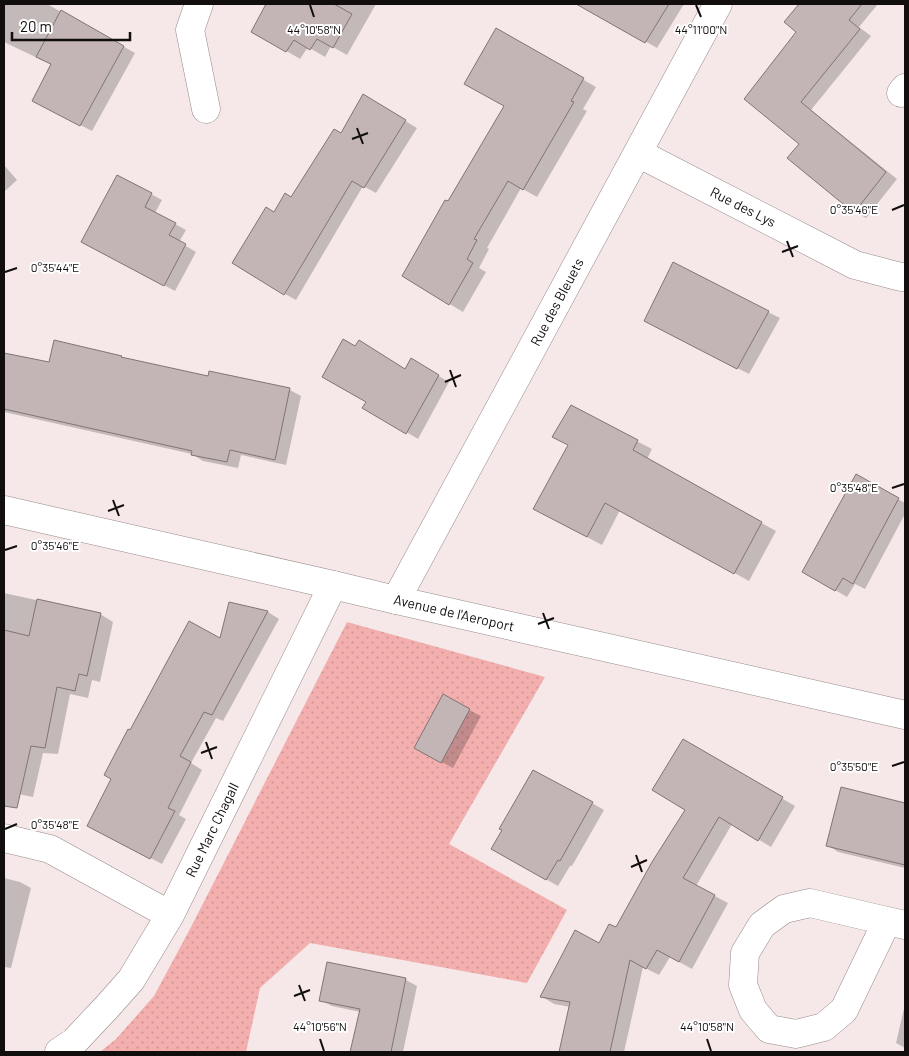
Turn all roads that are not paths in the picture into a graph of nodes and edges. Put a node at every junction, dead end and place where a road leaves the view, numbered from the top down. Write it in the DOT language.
graph roads {
  1 [pos="199,4"];
  2 [pos="718,4"];
  3 [pos="206,109"];
  4 [pos="638,153"];
  5 [pos="905,277"];
  6 [pos="4,510"];
  7 [pos="334,585"];
  8 [pos="396,600"];
  9 [pos="905,715"];
  10 [pos="4,838"];
  11 [pos="170,915"];
  12 [pos="896,923"];
  13 [pos="59,1052"];
  1 -- 3 [label="street"];
  2 -- 4 [label="street, Rue des Bleuets"];
  4 -- 5 [label="street, Rue des Lys"];
  4 -- 8 [label="street, Rue des Bleuets"];
  6 -- 7 [label="street, Avenue de l'Aeroport"];
  7 -- 8 [label="street, Avenue de l'Aeroport"];
  7 -- 11 [label="street, Rue Marc Chagall"];
  8 -- 9 [label="street, Avenue de l'Aeroport"];
  10 -- 11 [label="street"];
  11 -- 13 [label="street, Rue Marc Chagall"];
  12 -- 12 [label="street"];
}
